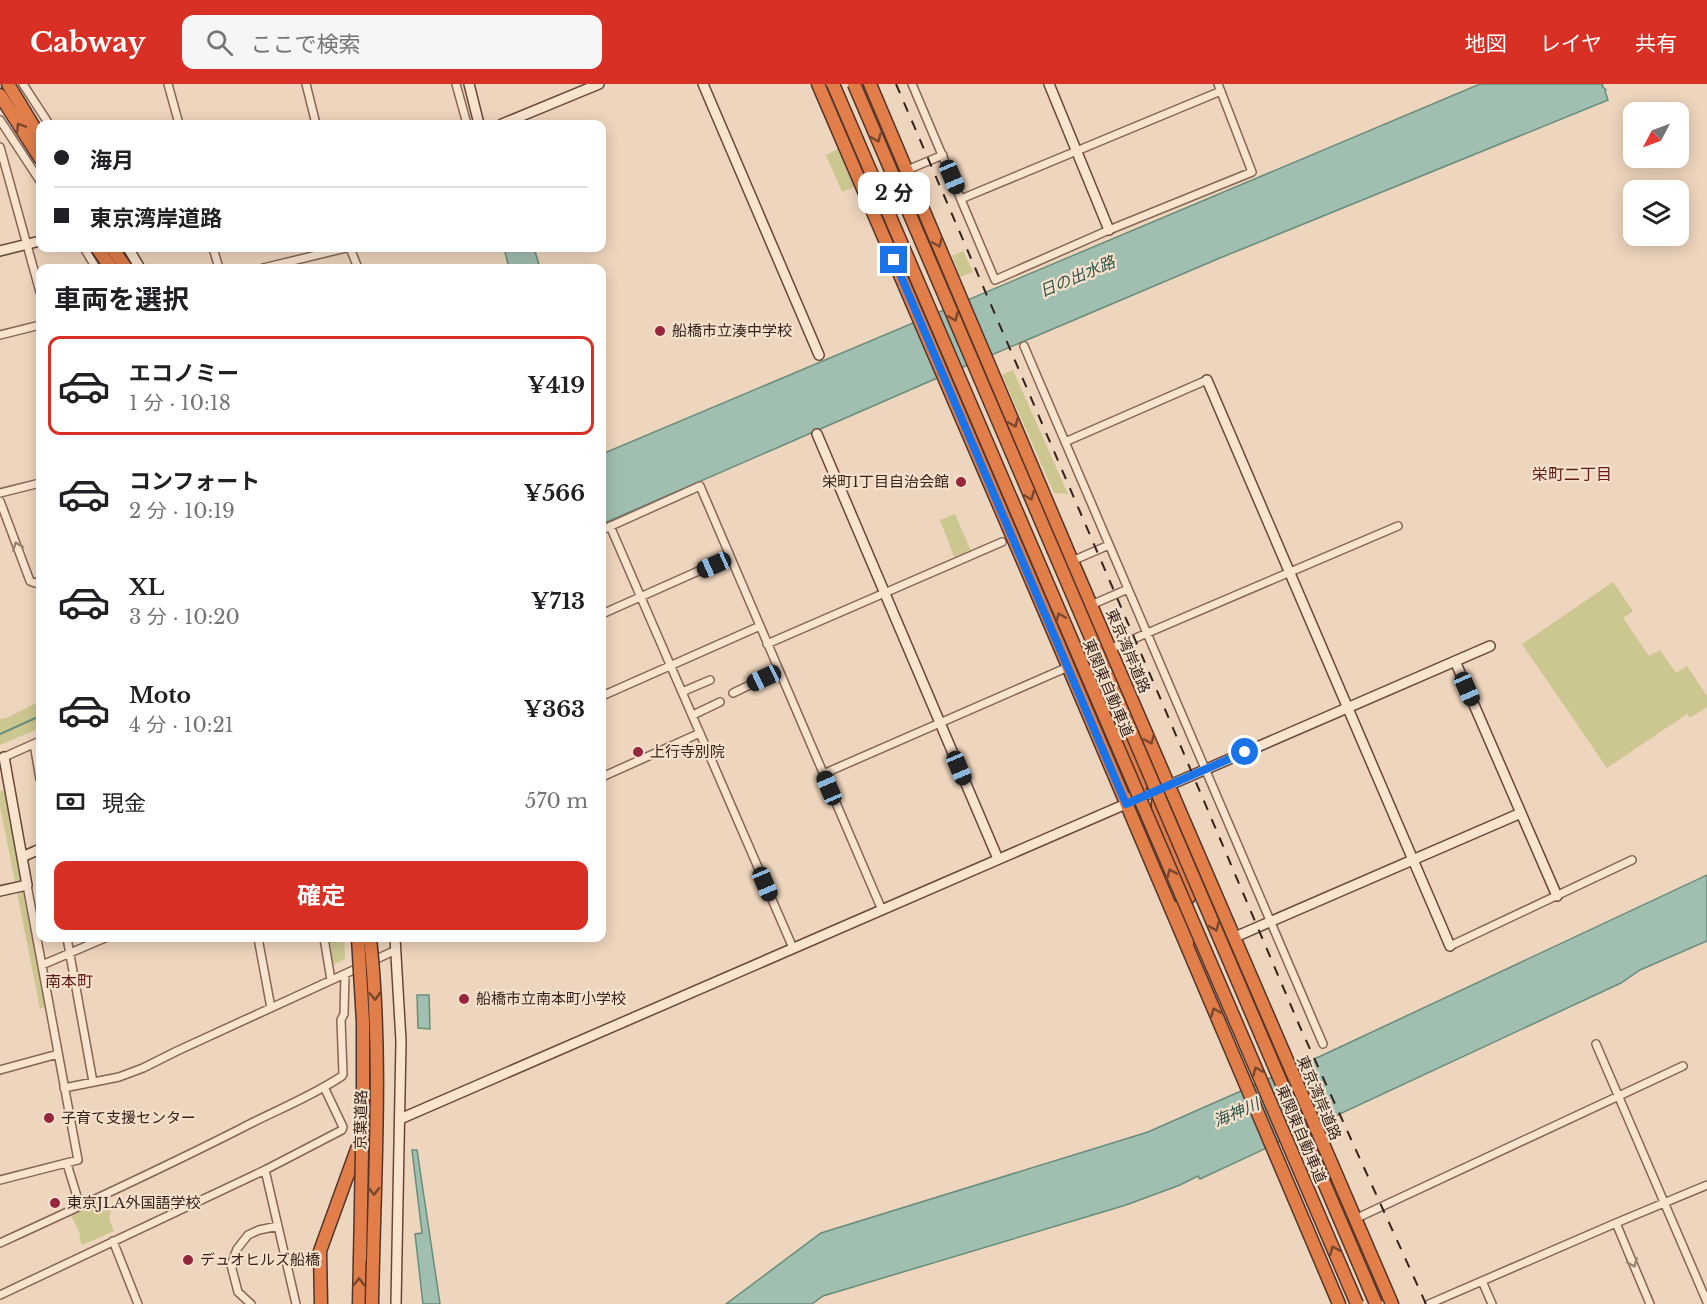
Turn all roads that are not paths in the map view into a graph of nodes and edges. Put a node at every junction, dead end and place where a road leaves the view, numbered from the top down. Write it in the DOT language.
graph roads {
  1 [pos="8,84"];
  2 [pos="23,84"];
  3 [pos="168,84"];
  4 [pos="306,84"];
  5 [pos="456,84"];
  6 [pos="469,84"];
  7 [pos="599,84"];
  8 [pos="703,84"];
  9 [pos="819,84"];
  10 [pos="833,84"];
  11 [pos="854,84"];
  12 [pos="870,84"];
  13 [pos="912,84"];
  14 [pos="1049,84"];
  15 [pos="1220,88"];
  16 [pos="0,95"];
  17 [pos="0,120"];
  18 [pos="46,120"];
  19 [pos="178,120"];
  20 [pos="315,120"];
  21 [pos="466,120"];
  22 [pos="478,120"];
  23 [pos="512,120"];
  24 [pos="36,130"];
  25 [pos="0,147"];
  26 [pos="36,152"];
  27 [pos="1077,152"];
  28 [pos="943,155"];
  29 [pos="907,170"];
  30 [pos="36,175"];
  31 [pos="961,199"];
  32 [pos="1109,230"];
  33 [pos="36,242"];
  34 [pos="27,244"];
  35 [pos="0,251"];
  36 [pos="331,252"];
  37 [pos="280,264"];
  38 [pos="36,277"];
  39 [pos="36,326"];
  40 [pos="0,334"];
  41 [pos="1024,346"];
  42 [pos="819,355"];
  43 [pos="1207,380"];
  44 [pos="817,434"];
  45 [pos="1065,442"];
  46 [pos="36,484"];
  47 [pos="0,493"];
  48 [pos="0,501"];
  49 [pos="610,526"];
  50 [pos="1398,526"];
  51 [pos="606,528"];
  52 [pos="1002,542"];
  53 [pos="1109,545"];
  54 [pos="730,557"];
  55 [pos="1072,561"];
  56 [pos="1289,572"];
  57 [pos="36,583"];
  58 [pos="1128,589"];
  59 [pos="884,592"];
  60 [pos="641,597"];
  61 [pos="1091,605"];
  62 [pos="606,612"];
  63 [pos="760,626"];
  64 [pos="1146,634"];
  65 [pos="768,644"];
  66 [pos="1490,646"];
  67 [pos="1110,649"];
  68 [pos="1455,661"];
  69 [pos="671,666"];
  70 [pos="1118,667"];
  71 [pos="1068,668"];
  72 [pos="779,671"];
  73 [pos="710,680"];
  74 [pos="682,692"];
  75 [pos="733,693"];
  76 [pos="606,694"];
  77 [pos="720,702"];
  78 [pos="1348,709"];
  79 [pos="693,715"];
  80 [pos="940,723"];
  81 [pos="700,733"];
  82 [pos="36,742"];
  83 [pos="2,758"];
  84 [pos="1204,770"];
  85 [pos="823,774"];
  86 [pos="606,775"];
  87 [pos="1169,785"];
  88 [pos="1126,804"];
  89 [pos="1521,813"];
  90 [pos="36,851"];
  91 [pos="22,857"];
  92 [pos="998,859"];
  93 [pos="1413,859"];
  94 [pos="1632,860"];
  95 [pos="27,885"];
  96 [pos="0,891"];
  97 [pos="1557,896"];
  98 [pos="882,910"];
  99 [pos="1270,922"];
  100 [pos="36,933"];
  101 [pos="1235,938"];
  102 [pos="38,942"];
  103 [pos="69,942"];
  104 [pos="95,942"];
  105 [pos="259,942"];
  106 [pos="325,942"];
  107 [pos="358,942"];
  108 [pos="370,942"];
  109 [pos="395,942"];
  110 [pos="1450,946"];
  111 [pos="1187,947"];
  112 [pos="793,948"];
  113 [pos="396,950"];
  114 [pos="70,952"];
  115 [pos="42,965"];
  116 [pos="345,974"];
  117 [pos="331,980"];
  118 [pos="271,1008"];
  119 [pos="1323,1044"];
  120 [pos="1596,1044"];
  121 [pos="58,1054"];
  122 [pos="1683,1066"];
  123 [pos="0,1070"];
  124 [pos="93,1082"];
  125 [pos="324,1087"];
  126 [pos="64,1088"];
  127 [pos="1618,1096"];
  128 [pos="400,1119"];
  129 [pos="363,1134"];
  130 [pos="1279,1162"];
  131 [pos="67,1164"];
  132 [pos="265,1170"];
  133 [pos="0,1180"];
  134 [pos="1707,1185"];
  135 [pos="1664,1203"];
  136 [pos="80,1206"];
  137 [pos="1616,1223"];
  138 [pos="1357,1225"];
  139 [pos="278,1226"];
  140 [pos="113,1241"];
  141 [pos="0,1243"];
  142 [pos="1482,1281"];
  143 [pos="0,1295"];
  144 [pos="1707,1302"];
  145 [pos="138,1304"];
  146 [pos="251,1304"];
  147 [pos="295,1304"];
  148 [pos="321,1304"];
  149 [pos="359,1304"];
  150 [pos="372,1304"];
  151 [pos="396,1304"];
  152 [pos="1331,1304"];
  153 [pos="1339,1304"];
  154 [pos="1357,1304"];
  155 [pos="1376,1304"];
  156 [pos="1386,1304"];
  157 [pos="1392,1304"];
  158 [pos="1429,1304"];
  159 [pos="1492,1304"];
  160 [pos="1650,1304"];
  1 -- 24 [label="highway"];
  2 -- 18 [label="street"];
  3 -- 19 [label="street"];
  4 -- 20 [label="street"];
  5 -- 21 [label="street"];
  6 -- 22 [label="street"];
  7 -- 23 [label="street"];
  8 -- 42 [label="street"];
  9 -- 71 [label="highway"];
  154 -- 10 [label="highway, 東関東自動車道, one-way, bridge"];
  11 -- 155 [label="highway, 東関東自動車道, one-way, bridge"];
  12 -- 29 [label="highway, 東京湾岸道路"];
  13 -- 28 [label="street"];
  14 -- 27 [label="street"];
  15 -- 27 [label="street"];
  15 -- 32 [label="street"];
  26 -- 16 [label="highway, one-way"];
  17 -- 30 [label="street"];
  25 -- 34 [label="street"];
  27 -- 31 [label="street"];
  27 -- 32 [label="street"];
  28 -- 29 [label="street"];
  28 -- 31 [label="street"];
  29 -- 55 [label="highway, 東京湾岸道路, one-way"];
  31 -- 32 [label="street"];
  33 -- 34 [label="street"];
  34 -- 35 [label="street"];
  34 -- 38 [label="street"];
  36 -- 37 [label="street"];
  39 -- 40 [label="street"];
  41 -- 45 [label="street"];
  43 -- 45 [label="street"];
  43 -- 56 [label="street"];
  44 -- 59 [label="street"];
  45 -- 53 [label="street"];
  46 -- 47 [label="street"];
  57 -- 48 [label="street, one-way"];
  49 -- 51 [label="street"];
  49 -- 54 [label="street"];
  49 -- 60 [label="street"];
  50 -- 56 [label="street"];
  52 -- 59 [label="street"];
  53 -- 55 [label="street"];
  53 -- 58 [label="street"];
  54 -- 60 [label="street"];
  54 -- 63 [label="street"];
  55 -- 61 [label="highway, 東京湾岸道路"];
  56 -- 64 [label="street"];
  56 -- 78 [label="street"];
  58 -- 61 [label="street"];
  58 -- 64 [label="street"];
  59 -- 65 [label="street"];
  59 -- 80 [label="street"];
  60 -- 62 [label="street"];
  60 -- 69 [label="street"];
  61 -- 67 [label="highway, 東京湾岸道路"];
  63 -- 65 [label="street"];
  63 -- 69 [label="street"];
  64 -- 67 [label="street"];
  64 -- 84 [label="street"];
  65 -- 72 [label="street"];
  66 -- 68 [label="street"];
  67 -- 70 [label="highway, 東京湾岸道路"];
  68 -- 78 [label="street"];
  68 -- 89 [label="street"];
  69 -- 74 [label="street"];
  69 -- 76 [label="street"];
  70 -- 87 [label="highway, 東京湾岸道路, one-way"];
  70 -- 88 [label="highway"];
  71 -- 80 [label="street"];
  71 -- 88 [label="highway"];
  72 -- 75 [label="street"];
  72 -- 85 [label="street"];
  73 -- 74 [label="street"];
  74 -- 79 [label="street"];
  77 -- 79 [label="street"];
  78 -- 84 [label="street"];
  78 -- 93 [label="street"];
  79 -- 81 [label="street"];
  80 -- 85 [label="street"];
  80 -- 92 [label="street"];
  81 -- 86 [label="street"];
  81 -- 112 [label="street"];
  82 -- 83 [label="street"];
  83 -- 91 [label="street"];
  84 -- 87 [label="street"];
  84 -- 99 [label="street"];
  85 -- 98 [label="street"];
  87 -- 88 [label="street"];
  87 -- 101 [label="highway, 東京湾岸道路"];
  87 -- 111 [label="highway"];
  88 -- 92 [label="street"];
  88 -- 111 [label="highway"];
  89 -- 93 [label="street"];
  89 -- 97 [label="street"];
  90 -- 91 [label="street"];
  91 -- 95 [label="street"];
  92 -- 98 [label="street"];
  93 -- 99 [label="street"];
  93 -- 110 [label="street"];
  94 -- 97 [label="street"];
  95 -- 96 [label="street"];
  95 -- 100 [label="street"];
  97 -- 110 [label="street"];
  98 -- 112 [label="street"];
  99 -- 101 [label="street"];
  99 -- 119 [label="street"];
  101 -- 138 [label="highway, 東京湾岸道路"];
  102 -- 115 [label="street"];
  103 -- 114 [label="street"];
  104 -- 114 [label="street"];
  105 -- 118 [label="street"];
  106 -- 117 [label="street"];
  107 -- 129 [label="highway, 京葉道路, bridge"];
  108 -- 150 [label="highway, 京葉道路, one-way, bridge"];
  109 -- 113 [label="street"];
  130 -- 111 [label="highway, one-way"];
  112 -- 128 [label="street"];
  113 -- 116 [label="street"];
  113 -- 128 [label="street"];
  114 -- 115 [label="street"];
  114 -- 124 [label="street"];
  115 -- 121 [label="street"];
  116 -- 117 [label="street"];
  116 -- 125 [label="street"];
  117 -- 118 [label="street"];
  118 -- 124 [label="street"];
  120 -- 127 [label="street"];
  121 -- 123 [label="street"];
  121 -- 126 [label="street"];
  122 -- 127 [label="street"];
  124 -- 126 [label="street"];
  125 -- 132 [label="street"];
  125 -- 136 [label="street"];
  126 -- 131 [label="street"];
  127 -- 135 [label="street"];
  127 -- 138 [label="street"];
  128 -- 151 [label="street"];
  129 -- 148 [label="highway, bridge"];
  149 -- 129 [label="highway, 京葉道路, one-way, bridge"];
  130 -- 152 [label="highway"];
  130 -- 153 [label="highway"];
  131 -- 133 [label="street"];
  131 -- 136 [label="street"];
  132 -- 139 [label="street"];
  132 -- 140 [label="street"];
  134 -- 135 [label="street"];
  135 -- 137 [label="street"];
  135 -- 144 [label="street"];
  136 -- 141 [label="street"];
  137 -- 142 [label="street"];
  137 -- 160 [label="street, one-way"];
  138 -- 156 [label="highway, 東京湾岸道路"];
  138 -- 157 [label="highway, 東京湾岸道路"];
  139 -- 146 [label="street"];
  139 -- 147 [label="street"];
  140 -- 143 [label="street"];
  140 -- 145 [label="street"];
  142 -- 158 [label="street"];
  142 -- 159 [label="street"];
}
